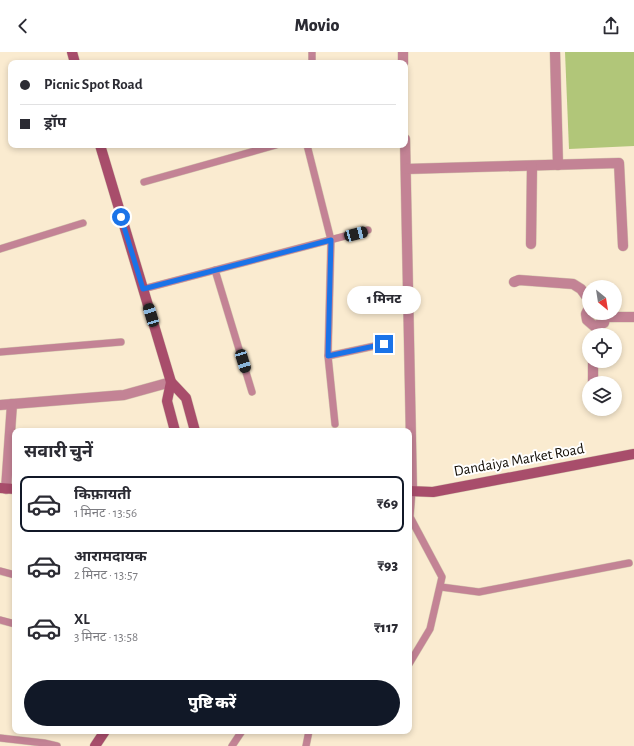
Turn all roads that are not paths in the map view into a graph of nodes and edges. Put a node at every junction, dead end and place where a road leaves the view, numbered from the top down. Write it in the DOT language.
graph roads {
  1 [pos="555,52"];
  2 [pos="101,148"];
  3 [pos="265,148"];
  4 [pos="308,148"];
  5 [pos="405,148"];
  6 [pos="558,165"];
  7 [pos="532,166"];
  8 [pos="406,169"];
  9 [pos="144,182"];
  10 [pos="84,223"];
  11 [pos="368,230"];
  12 [pos="331,240"];
  13 [pos="531,244"];
  14 [pos="623,246"];
  15 [pos="0,249"];
  16 [pos="215,270"];
  17 [pos="514,282"];
  18 [pos="143,289"];
  19 [pos="582,290"];
  20 [pos="622,316"];
  21 [pos="634,317"];
  22 [pos="605,320"];
  23 [pos="598,328"];
  24 [pos="121,342"];
  25 [pos="384,344"];
  26 [pos="0,352"];
  27 [pos="328,356"];
  28 [pos="171,382"];
  29 [pos="252,392"];
  30 [pos="12,404"];
  31 [pos="0,405"];
  32 [pos="335,424"];
  33 [pos="174,428"];
  34 [pos="194,428"];
  35 [pos="410,428"];
  36 [pos="634,454"];
  37 [pos="7,489"];
  38 [pos="412,491"];
  39 [pos="412,520"];
  40 [pos="629,563"];
  41 [pos="0,571"];
  42 [pos="12,574"];
  43 [pos="441,586"];
  44 [pos="0,620"];
  45 [pos="12,623"];
  46 [pos="412,659"];
  47 [pos="103,734"];
  48 [pos="240,734"];
  49 [pos="308,734"];
  50 [pos="0,738"];
  51 [pos="57,746"];
  52 [pos="96,746"];
  53 [pos="232,746"];
  54 [pos="306,746"];
  1 -- 6 [label="street"];
  2 -- 18 [label="street"];
  3 -- 9 [label="lane"];
  4 -- 12 [label="lane"];
  5 -- 8 [label="street"];
  6 -- 7 [label="street"];
  6 -- 14 [label="street"];
  7 -- 8 [label="street"];
  7 -- 13 [label="street"];
  8 -- 35 [label="street"];
  10 -- 15 [label="lane"];
  11 -- 12 [label="lane"];
  12 -- 16 [label="lane"];
  12 -- 27 [label="lane"];
  16 -- 18 [label="lane"];
  16 -- 29 [label="lane"];
  17 -- 19 [label="street"];
  18 -- 28 [label="street"];
  20 -- 21 [label="street"];
  22 -- 23 [label="street"];
  24 -- 26 [label="lane"];
  25 -- 27 [label="lane"];
  27 -- 32 [label="lane"];
  28 -- 30 [label="street"];
  28 -- 33 [label="street"];
  28 -- 34 [label="street"];
  30 -- 31 [label="street"];
  30 -- 37 [label="street"];
  36 -- 38 [label="street, Dandaiya Market Road"];
  39 -- 43 [label="lane"];
  40 -- 43 [label="lane"];
  41 -- 42 [label="lane"];
  43 -- 46 [label="lane"];
  44 -- 45 [label="lane"];
  47 -- 52 [label="street"];
  48 -- 53 [label="lane"];
  49 -- 54 [label="lane"];
  50 -- 51 [label="lane"];
}
